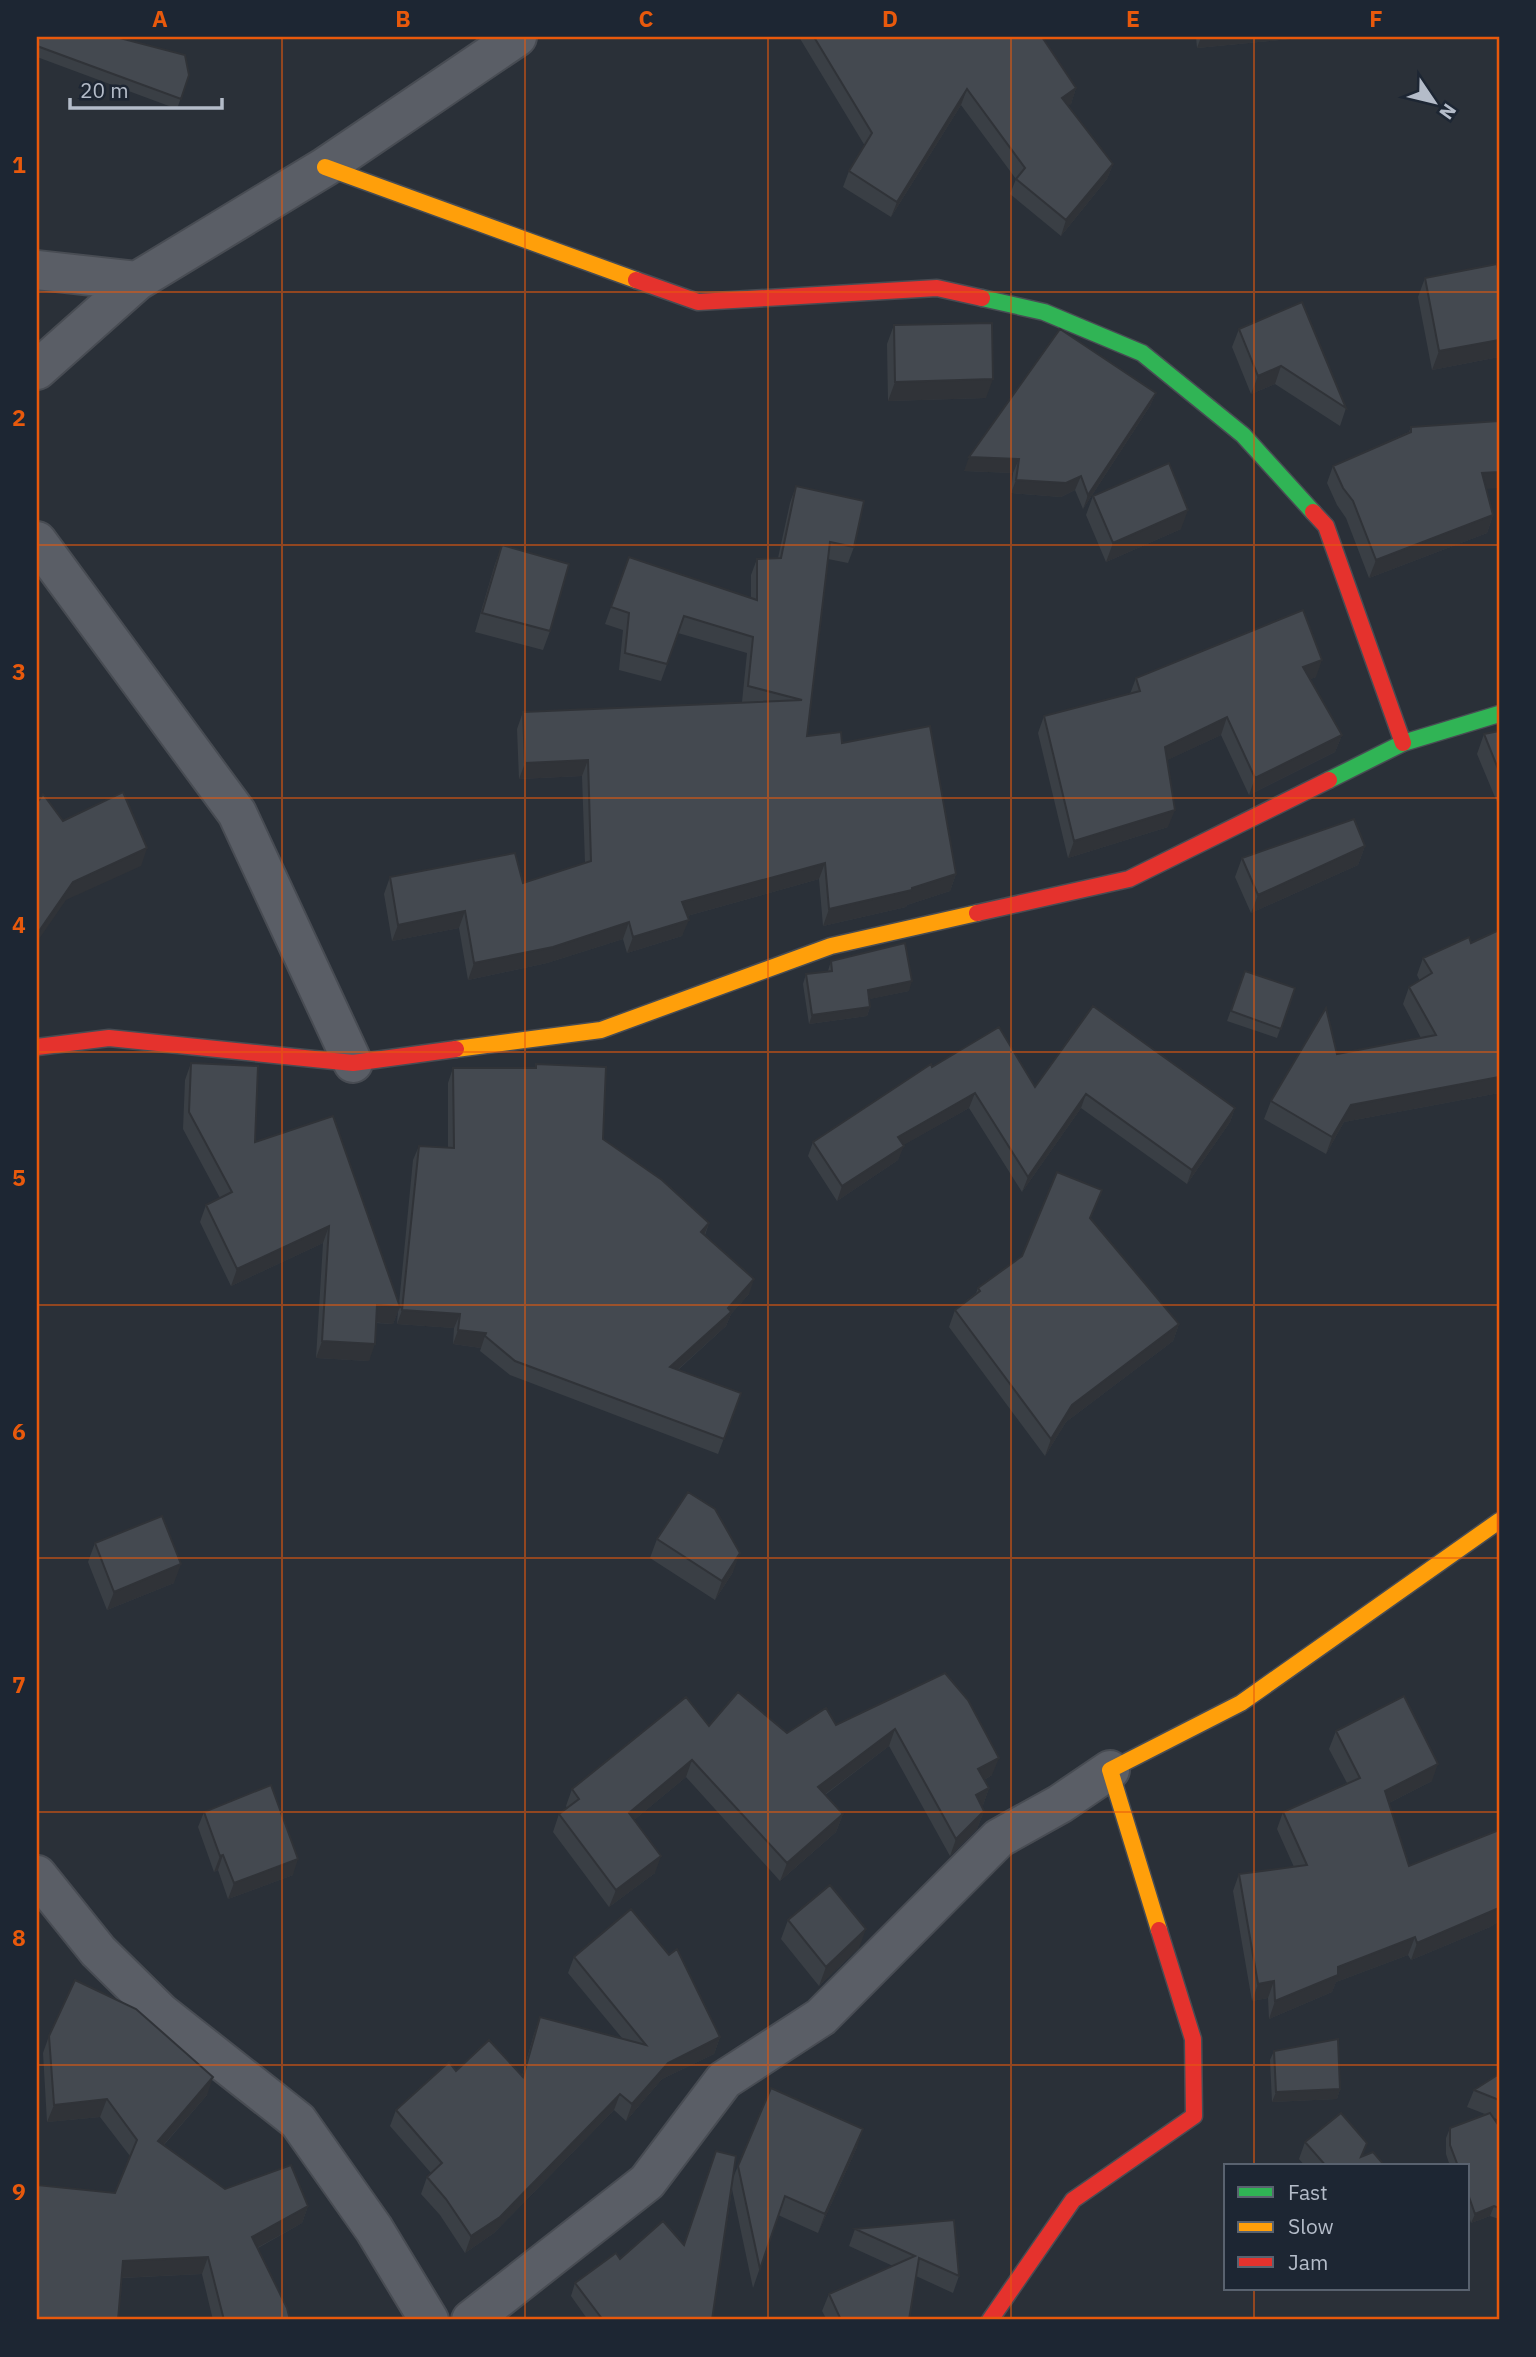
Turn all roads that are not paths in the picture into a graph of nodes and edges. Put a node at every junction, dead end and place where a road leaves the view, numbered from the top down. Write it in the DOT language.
graph roads {
  1 [pos="517,37"];
  2 [pos="325,167"];
  3 [pos="37,270"];
  4 [pos="137,281"];
  5 [pos="37,370"];
  6 [pos="37,541"];
  7 [pos="1499,714"];
  8 [pos="1403,743"];
  9 [pos="37,1047"];
  10 [pos="353,1063"];
  11 [pos="1499,1521"];
  12 [pos="1110,1770"];
  13 [pos="37,1875"];
  14 [pos="429,2320"];
  15 [pos="471,2320"];
  16 [pos="990,2320"];
  1 -- 2 [label="street"];
  2 -- 4 [label="street"];
  2 -- 8 [label="street"];
  3 -- 4 [label="street"];
  4 -- 5 [label="street"];
  6 -- 10 [label="street"];
  7 -- 8 [label="street"];
  8 -- 10 [label="street"];
  9 -- 10 [label="street"];
  11 -- 12 [label="street"];
  12 -- 15 [label="street"];
  12 -- 16 [label="street"];
  13 -- 14 [label="street"];
}
